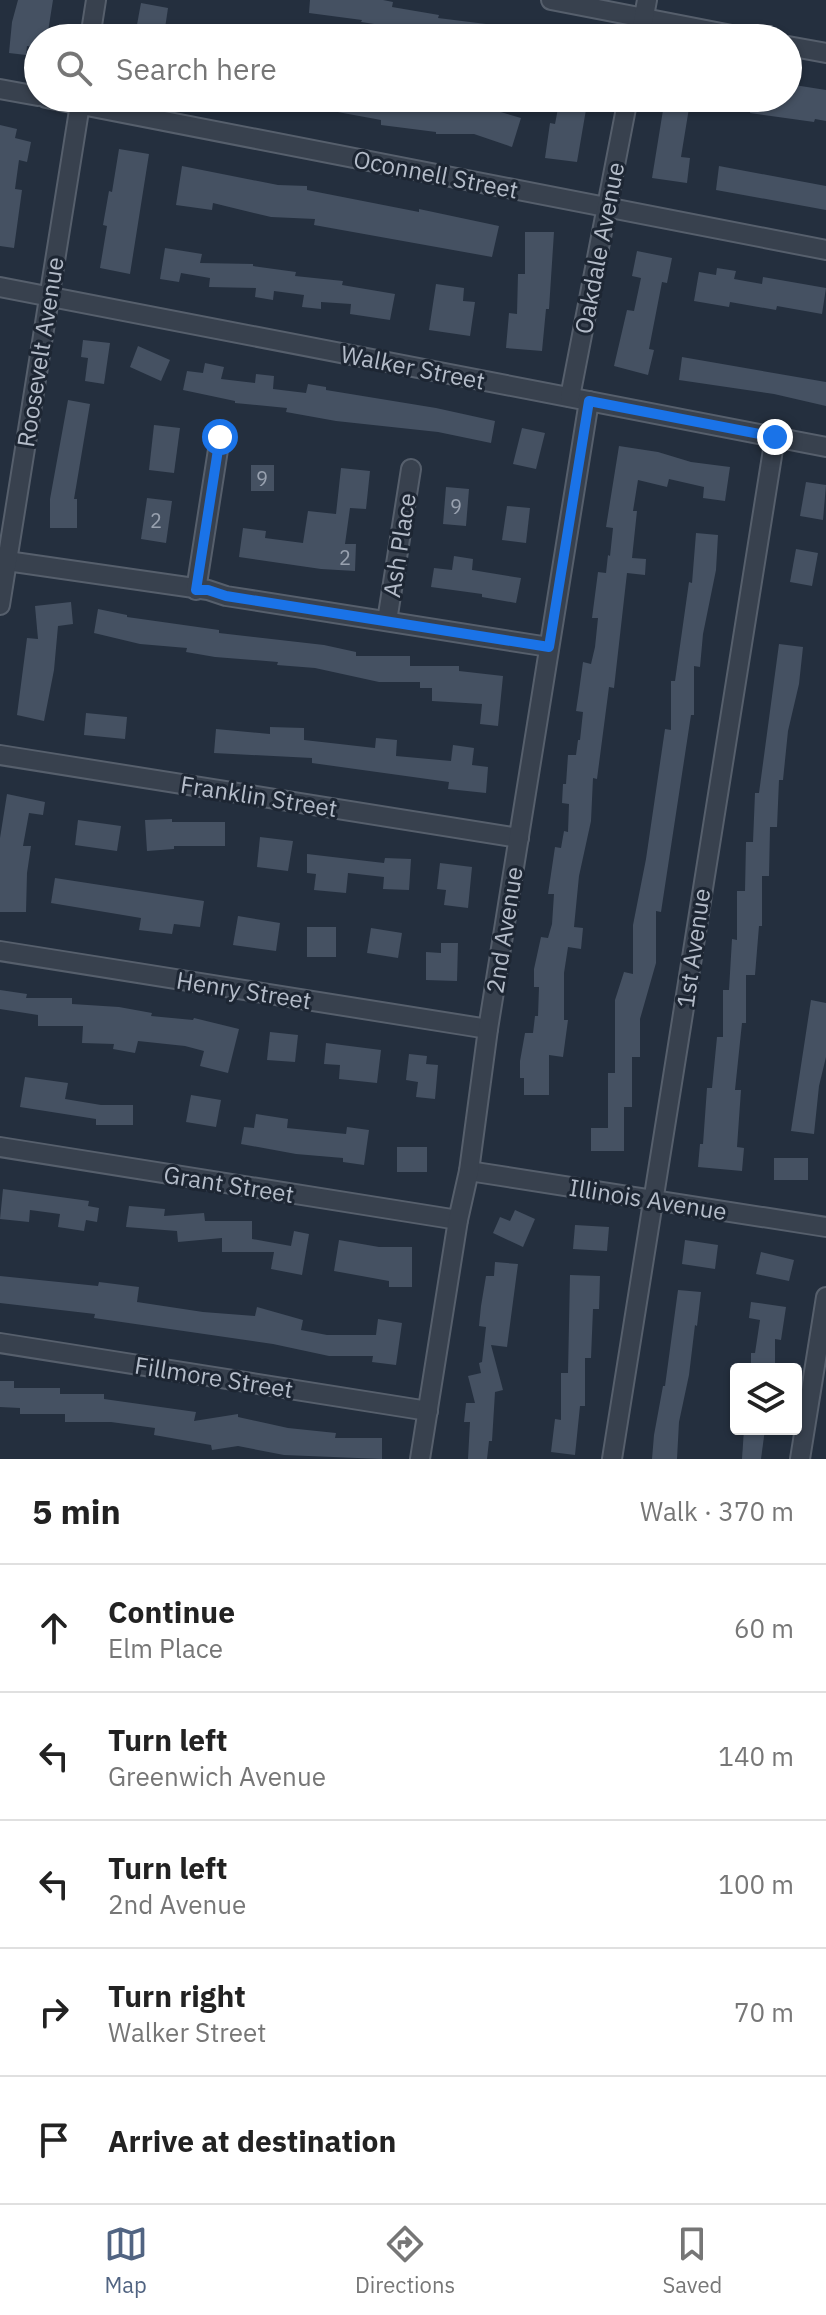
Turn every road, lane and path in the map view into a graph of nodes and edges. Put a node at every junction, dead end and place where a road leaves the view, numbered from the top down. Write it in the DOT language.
graph roads {
  1 [pos="96,0"];
  2 [pos="551,0"];
  3 [pos="645,9"];
  4 [pos="92,24"];
  5 [pos="698,24"];
  6 [pos="802,49"];
  7 [pos="826,53"];
  8 [pos="0,89"];
  9 [pos="24,93"];
  10 [pos="78,112"];
  11 [pos="135,112"];
  12 [pos="625,112"];
  13 [pos="606,207"];
  14 [pos="826,250"];
  15 [pos="0,287"];
  16 [pos="49,296"];
  17 [pos="570,397"];
  18 [pos="589,401"];
  19 [pos="220,437"];
  20 [pos="775,437"];
  21 [pos="826,447"];
  22 [pos="411,469"];
  23 [pos="7,561"];
  24 [pos="196,590"];
  25 [pos="0,605"];
  26 [pos="387,621"];
  27 [pos="549,647"];
  28 [pos="0,755"];
  29 [pos="519,838"];
  30 [pos="0,951"];
  31 [pos="488,1029"];
  32 [pos="0,1147"];
  33 [pos="469,1171"];
  34 [pos="653,1200"];
  35 [pos="458,1220"];
  36 [pos="826,1227"];
  37 [pos="826,1297"];
  38 [pos="0,1343"];
  39 [pos="428,1411"];
  40 [pos="420,1459"];
  41 [pos="612,1459"];
  42 [pos="800,1459"];
  1 -- 4 [label="street"];
  2 -- 3 [label="street"];
  3 -- 5 [label="street"];
  6 -- 7 [label="street"];
  8 -- 9 [label="street"];
  10 -- 16 [label="street, Roosevelt Avenue"];
  11 -- 13 [label="street, Oconnell Street"];
  12 -- 13 [label="street, Oakdale Avenue"];
  13 -- 14 [label="street, Oconnell Street"];
  13 -- 17 [label="street, Oakdale Avenue"];
  15 -- 16 [label="street, Walker Street"];
  16 -- 17 [label="street, Walker Street"];
  16 -- 23 [label="street, Roosevelt Avenue"];
  17 -- 18 [label="street, Walker Street"];
  18 -- 20 [label="street, Walker Street"];
  18 -- 27 [label="street, 2nd Avenue"];
  19 -- 24 [label="street"];
  20 -- 21 [label="street, Walker Street"];
  20 -- 34 [label="street, 1st Avenue"];
  22 -- 26 [label="street, Ash Place"];
  23 -- 24 [label="street"];
  23 -- 25 [label="street, Roosevelt Avenue"];
  24 -- 26 [label="street"];
  26 -- 27 [label="street"];
  27 -- 29 [label="street, 2nd Avenue"];
  28 -- 29 [label="street, Franklin Street"];
  29 -- 31 [label="street, 2nd Avenue"];
  30 -- 31 [label="street, Henry Street"];
  31 -- 33 [label="street, 2nd Avenue"];
  32 -- 35 [label="street, Grant Street"];
  33 -- 34 [label="street, Illinois Avenue"];
  33 -- 35 [label="street, 2nd Avenue"];
  34 -- 36 [label="street, Illinois Avenue"];
  34 -- 41 [label="street, 1st Avenue"];
  35 -- 39 [label="street, 2nd Avenue"];
  37 -- 42 [label="street"];
  38 -- 39 [label="street, Fillmore Street"];
  39 -- 40 [label="street, 2nd Avenue"];
}
